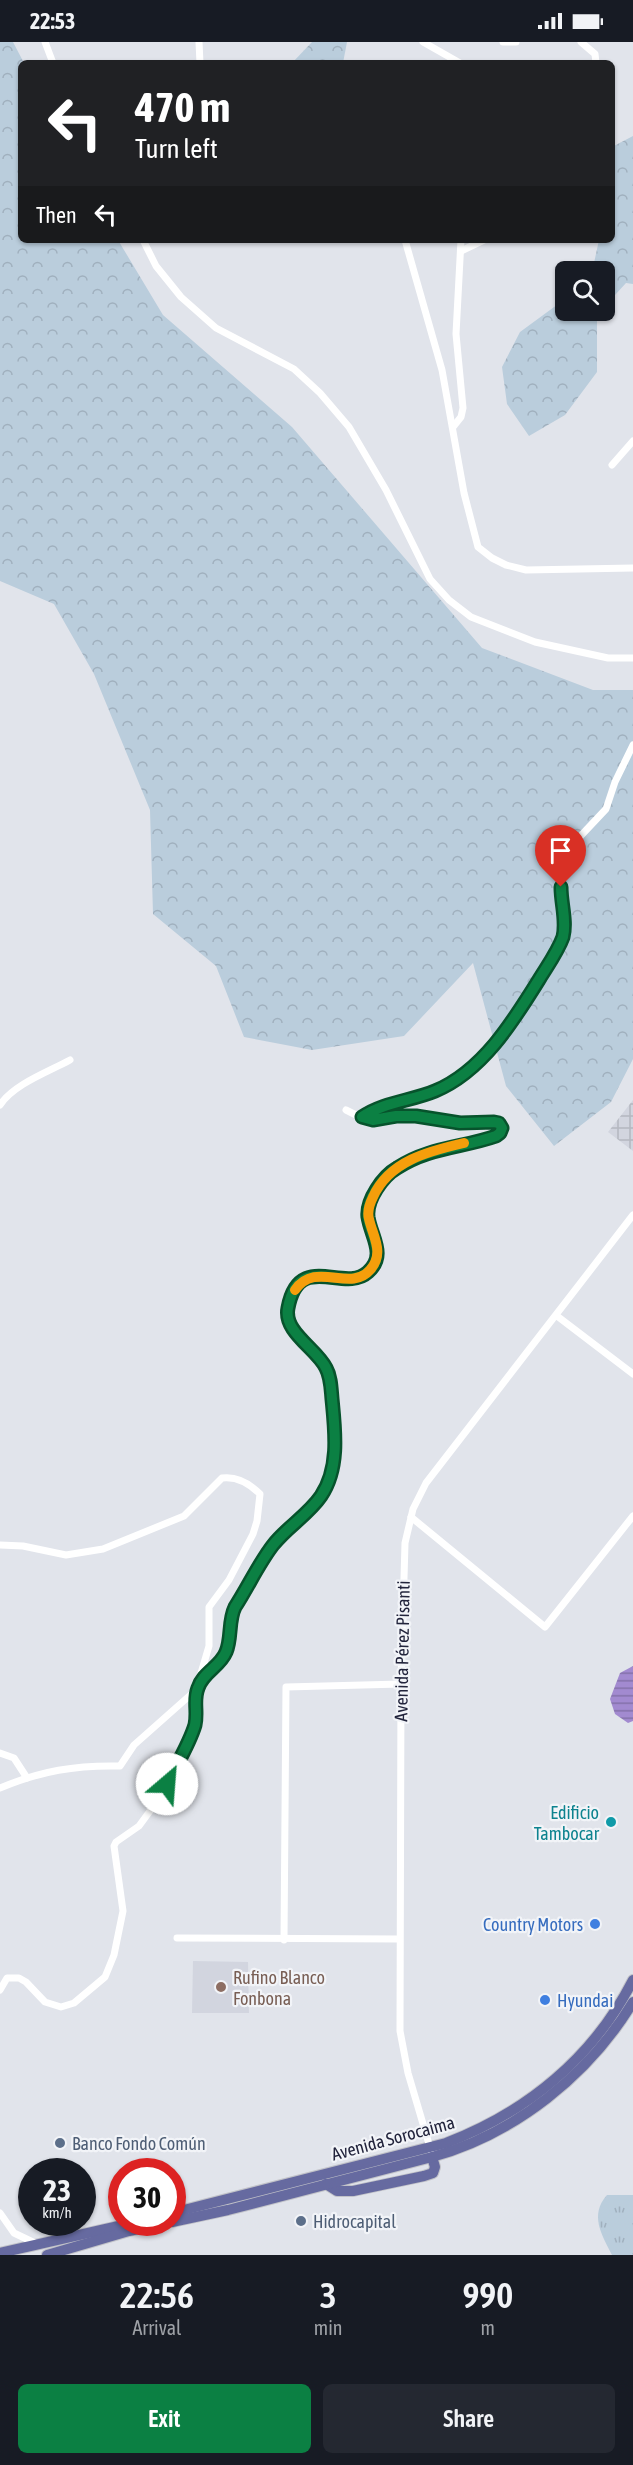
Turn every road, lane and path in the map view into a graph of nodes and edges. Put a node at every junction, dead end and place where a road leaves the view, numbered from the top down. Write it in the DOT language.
graph roads {
  1 [pos="45,42"];
  2 [pos="199,42"];
  3 [pos="423,42"];
  4 [pos="502,42"];
  5 [pos="516,42"];
  6 [pos="581,42"];
  7 [pos="52,60"];
  8 [pos="200,60"];
  9 [pos="455,60"];
  10 [pos="596,60"];
  11 [pos="144,243"];
  12 [pos="406,243"];
  13 [pos="461,243"];
  14 [pos="478,243"];
  15 [pos="461,251"];
  16 [pos="453,427"];
  17 [pos="633,441"];
  18 [pos="612,465"];
  19 [pos="633,568"];
  20 [pos="633,658"];
  21 [pos="633,745"];
  22 [pos="70,1060"];
  23 [pos="0,1105"];
  24 [pos="346,1110"];
  25 [pos="362,1117"];
  26 [pos="633,1215"];
  27 [pos="557,1316"];
  28 [pos="633,1374"];
  29 [pos="633,1516"];
  30 [pos="411,1517"];
  31 [pos="0,1545"];
  32 [pos="401,1683"];
  33 [pos="198,1688"];
  34 [pos="0,1753"];
  35 [pos="27,1778"];
  36 [pos="0,1788"];
  37 [pos="177,1938"];
  38 [pos="399,1939"];
  39 [pos="284,1940"];
  40 [pos="633,1980"];
  41 [pos="0,1990"];
  42 [pos="633,2002"];
  43 [pos="431,2152"];
  44 [pos="326,2184"];
  45 [pos="186,2210"];
  46 [pos="0,2213"];
  47 [pos="186,2219"];
  48 [pos="108,2228"];
  49 [pos="14,2233"];
  50 [pos="112,2236"];
  51 [pos="37,2244"];
  52 [pos="12,2250"];
  53 [pos="0,2253"];
  54 [pos="47,2255"];
  1 -- 7 [label="street"];
  2 -- 8 [label="street"];
  3 -- 9 [label="street"];
  4 -- 5 [label="street"];
  6 -- 10 [label="street"];
  11 -- 20 [label="street"];
  12 -- 16 [label="street"];
  13 -- 15 [label="street"];
  14 -- 15 [label="street"];
  15 -- 16 [label="street"];
  16 -- 19 [label="street"];
  17 -- 18 [label="street"];
  21 -- 25 [label="street"];
  22 -- 23 [label="street"];
  24 -- 25 [label="street"];
  25 -- 33 [label="street"];
  26 -- 27 [label="street, Avenida Pérez Pisanti"];
  27 -- 28 [label="street"];
  27 -- 30 [label="street, Avenida Pérez Pisanti"];
  29 -- 30 [label="street"];
  30 -- 32 [label="street, Avenida Pérez Pisanti"];
  31 -- 33 [label="street"];
  32 -- 38 [label="street, Avenida Pérez Pisanti"];
  32 -- 39 [label="street"];
  33 -- 35 [label="street"];
  33 -- 41 [label="street"];
  34 -- 35 [label="street"];
  35 -- 36 [label="street"];
  37 -- 39 [label="street"];
  38 -- 39 [label="street"];
  38 -- 43 [label="street, Avenida Pérez Pisanti"];
  40 -- 43 [label="main road, Avenida Sorocaima"];
  42 -- 43 [label="main road, Avenida Sorocaima"];
  43 -- 44 [label="main road, Avenida Sorocaima"];
  43 -- 44 [label="main road"];
  43 -- 45 [label="main road, Avenida Sorocaima"];
  44 -- 47 [label="main road, Avenida Sorocaima"];
  46 -- 49 [label="street"];
  48 -- 51 [label="main road"];
  49 -- 51 [label="street"];
  49 -- 52 [label="street"];
  50 -- 54 [label="main road"];
  51 -- 52 [label="main road"];
  52 -- 53 [label="main road"];
}
